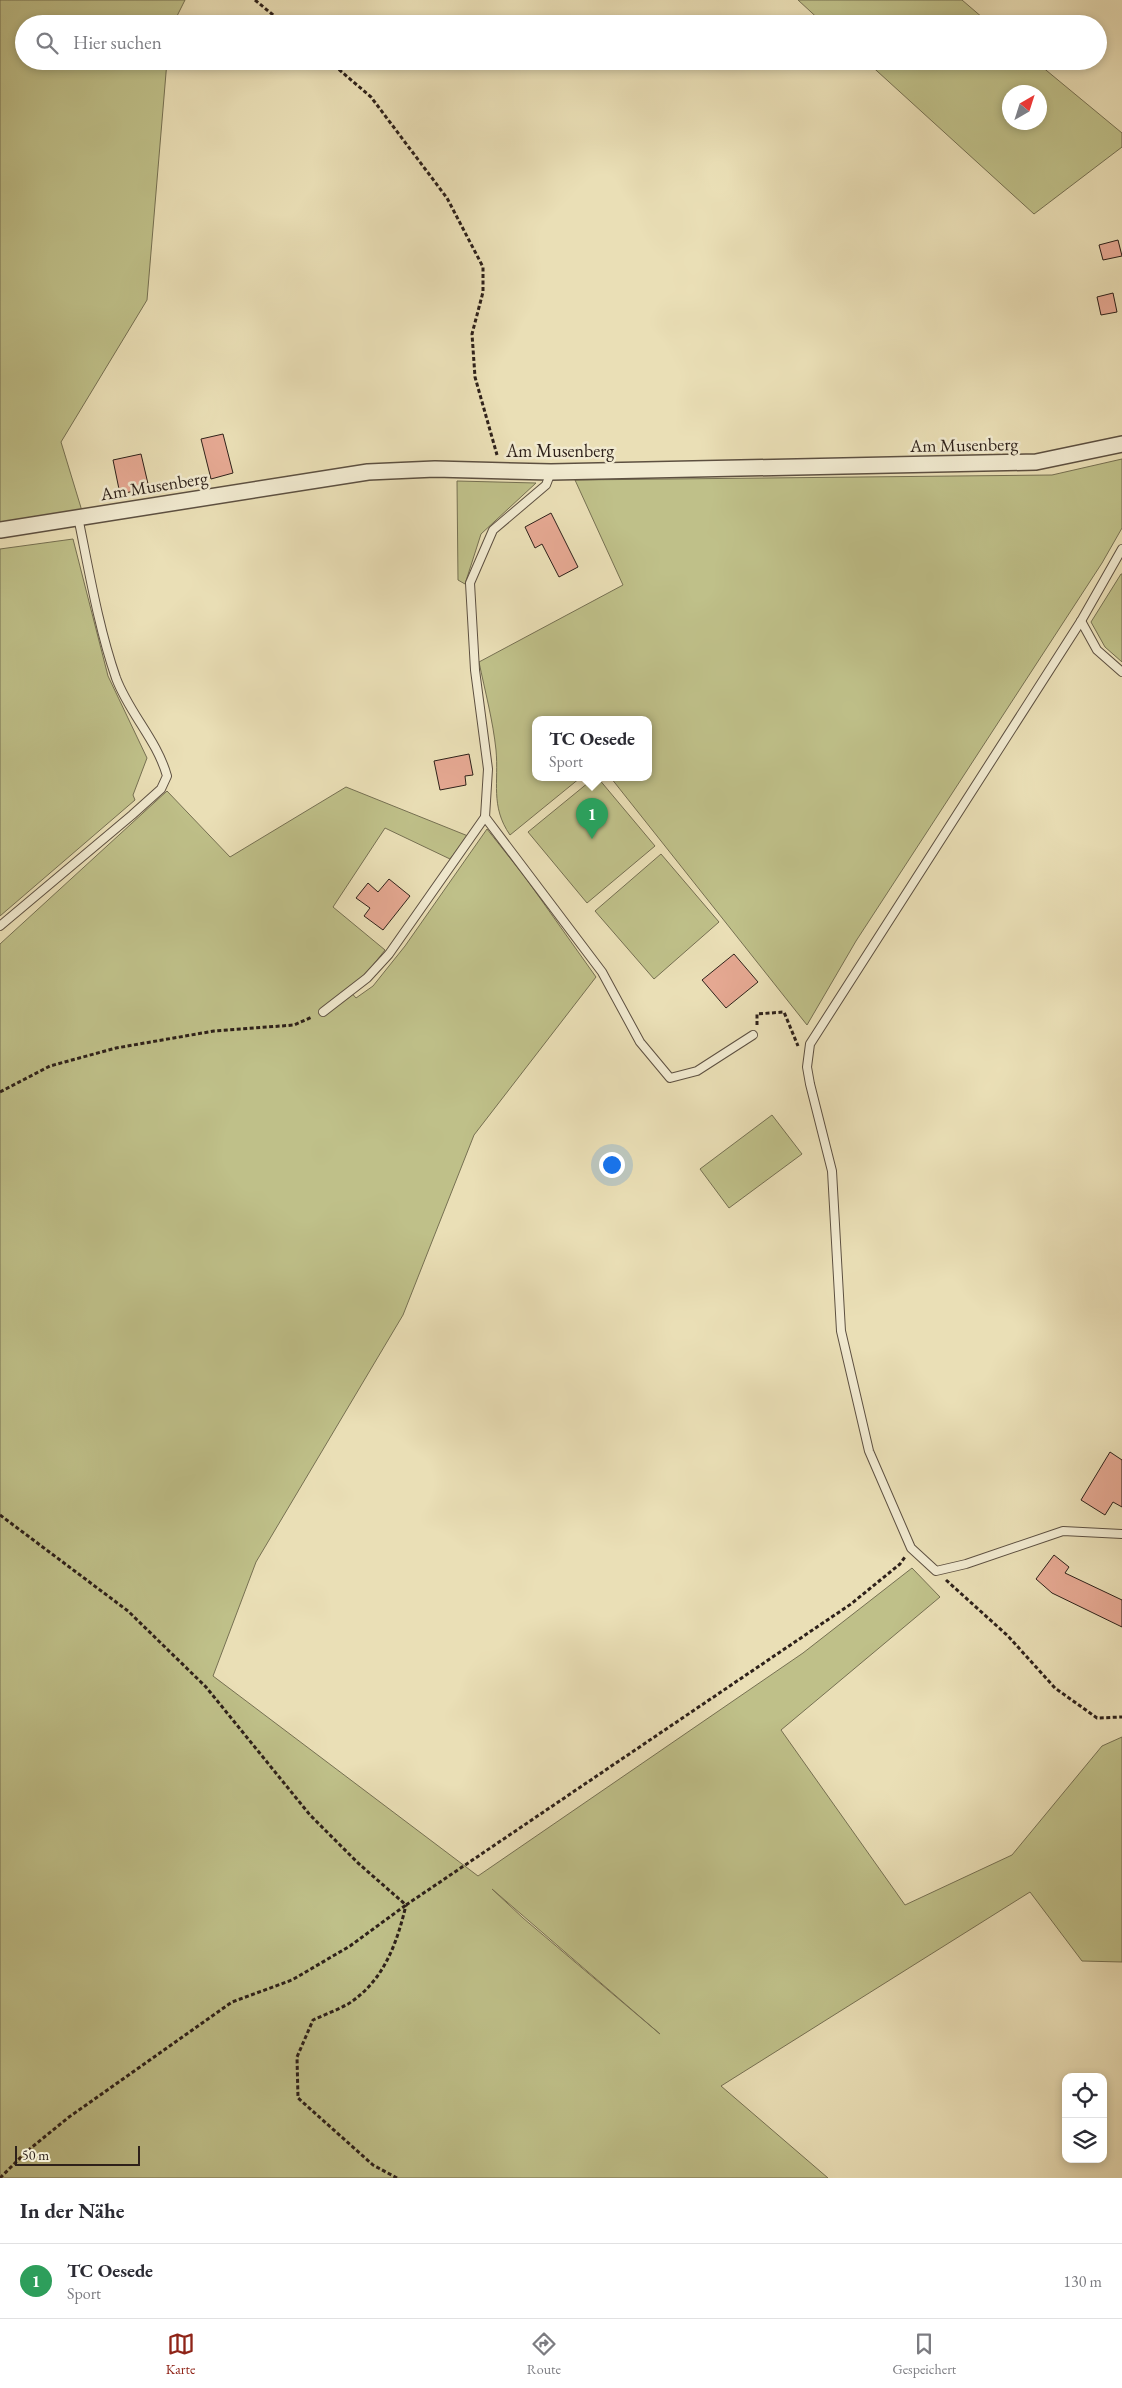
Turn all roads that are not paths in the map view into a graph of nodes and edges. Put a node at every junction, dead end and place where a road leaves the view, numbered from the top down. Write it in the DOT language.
graph roads {
  1 [pos="1122,444"];
  2 [pos="550,472"];
  3 [pos="78,517"];
  4 [pos="0,530"];
  5 [pos="1122,549"];
  6 [pos="1081,622"];
  7 [pos="1122,672"];
  8 [pos="485,817"];
  9 [pos="0,926"];
  10 [pos="324,1012"];
  11 [pos="753,1035"];
  12 [pos="1122,1534"];
  1 -- 2 [label="street, Am Musenberg"];
  2 -- 3 [label="street, Am Musenberg"];
  2 -- 8 [label="lane"];
  3 -- 4 [label="street, Am Musenberg"];
  3 -- 9 [label="lane"];
  5 -- 6 [label="lane"];
  6 -- 7 [label="lane"];
  6 -- 12 [label="lane"];
  8 -- 10 [label="lane"];
  8 -- 11 [label="lane"];
}
